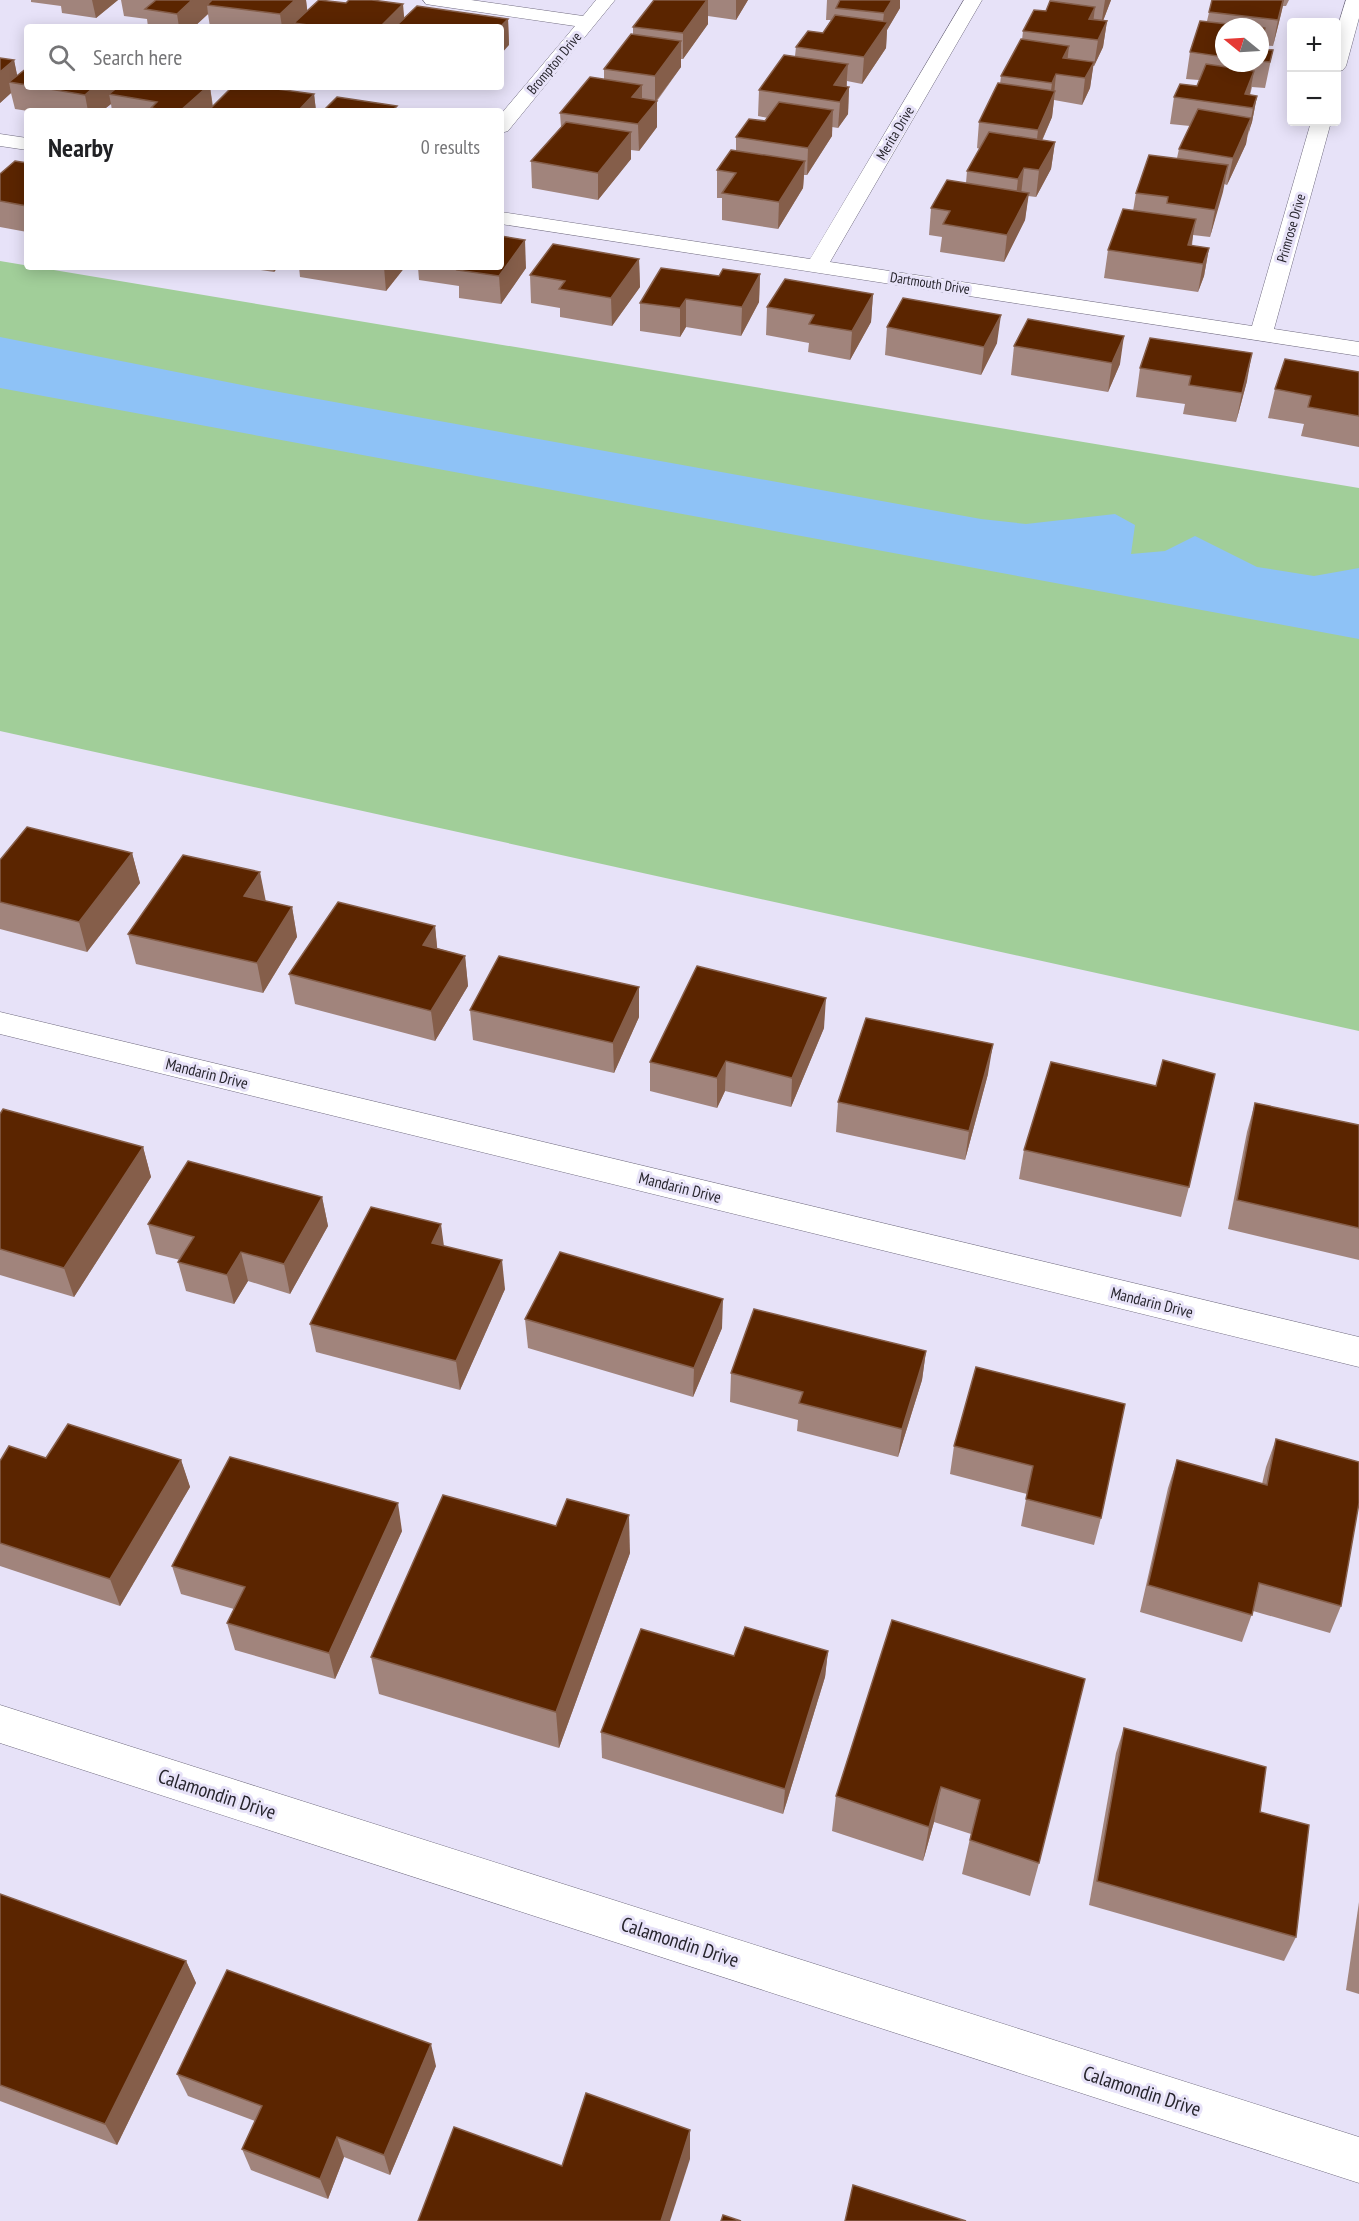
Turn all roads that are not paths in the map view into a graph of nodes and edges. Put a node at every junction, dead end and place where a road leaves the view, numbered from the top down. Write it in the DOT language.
graph roads {
  1 [pos="432,0"];
  2 [pos="606,0"];
  3 [pos="973,0"];
  4 [pos="1355,0"];
  5 [pos="588,22"];
  6 [pos="1341,49"];
  7 [pos="504,123"];
  8 [pos="1320,126"];
  9 [pos="0,140"];
  10 [pos="24,144"];
  11 [pos="504,218"];
  12 [pos="817,266"];
  13 [pos="1261,334"];
  14 [pos="1359,349"];
  15 [pos="0,1023"];
  16 [pos="1359,1353"];
  17 [pos="0,1724"];
  18 [pos="1359,2160"];
  1 -- 5 [label="street"];
  2 -- 5 [label="street, Brompton Drive"];
  3 -- 12 [label="street, Merita Drive"];
  4 -- 6 [label="street"];
  5 -- 7 [label="street, Brompton Drive"];
  8 -- 13 [label="street, Primrose Drive"];
  9 -- 10 [label="street"];
  11 -- 12 [label="street, Dartmouth Drive"];
  12 -- 13 [label="street, Dartmouth Drive"];
  13 -- 14 [label="street, Dartmouth Drive"];
  15 -- 16 [label="street, Mandarin Drive"];
  17 -- 18 [label="street, Calamondin Drive"];
}
